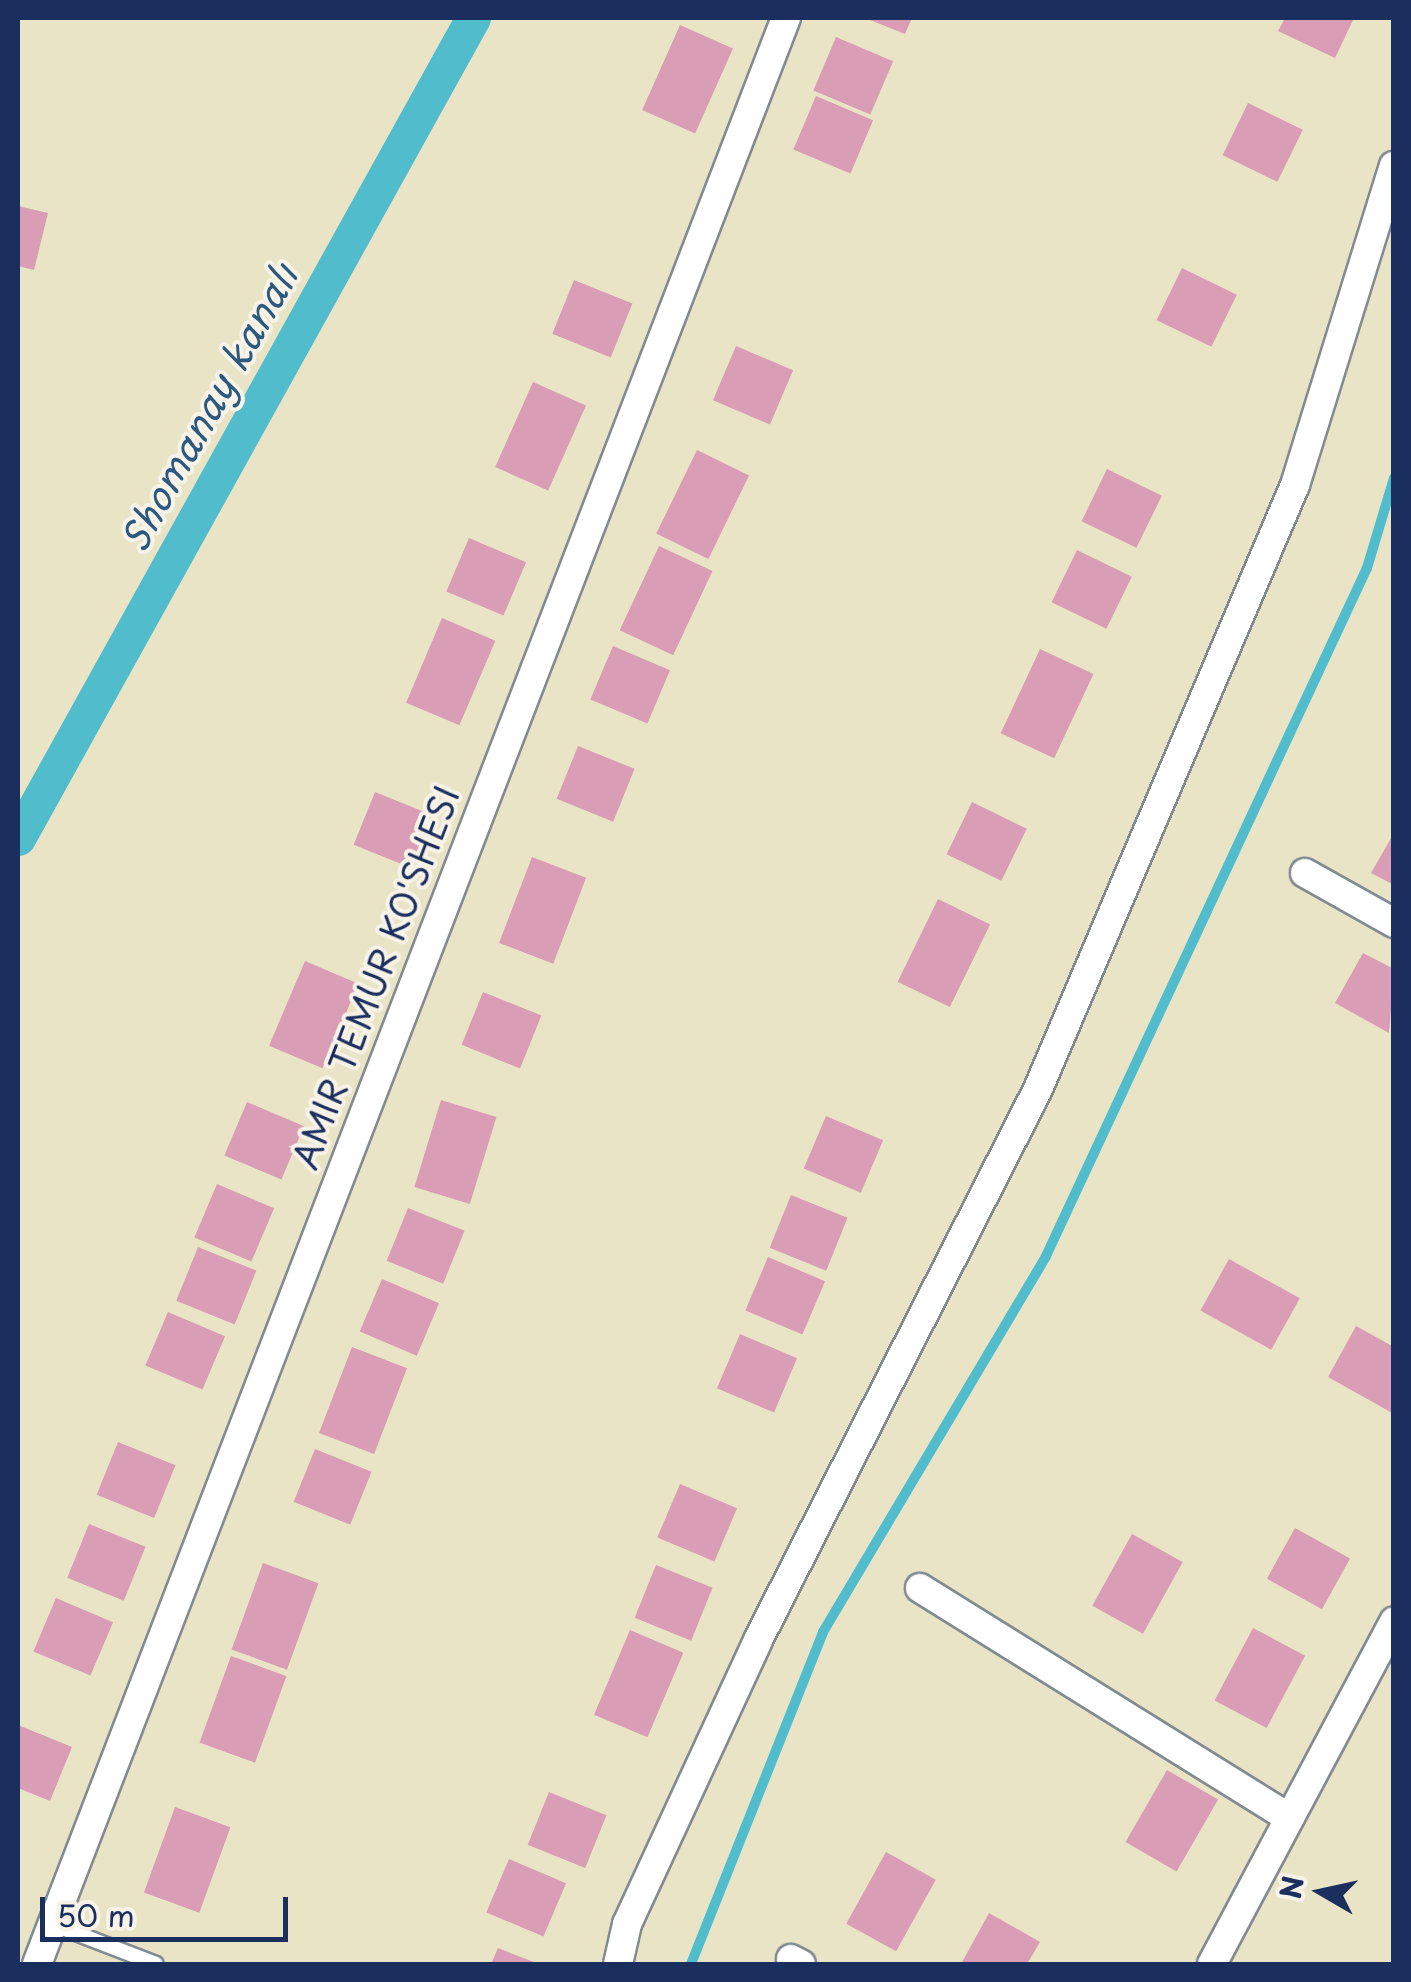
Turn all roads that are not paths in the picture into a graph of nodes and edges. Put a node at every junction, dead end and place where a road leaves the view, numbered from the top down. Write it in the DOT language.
graph roads {
  1 [pos="786,18"];
  2 [pos="1394,166"];
  3 [pos="1305,873"];
  4 [pos="1394,923"];
  5 [pos="920,1588"];
  6 [pos="1394,1621"];
  7 [pos="1289,1818"];
  8 [pos="52,1924"];
  9 [pos="37,1964"];
  10 [pos="156,1964"];
  11 [pos="618,1964"];
  12 [pos="1212,1964"];
  1 -- 8 [label="street, AMIR TEMUR KO'SHESI"];
  2 -- 11 [label="street"];
  3 -- 4 [label="street"];
  5 -- 7 [label="street"];
  6 -- 7 [label="street"];
  7 -- 12 [label="street"];
  8 -- 9 [label="street, AMIR TEMUR KO'SHESI"];
  8 -- 10 [label="lane"];
}
